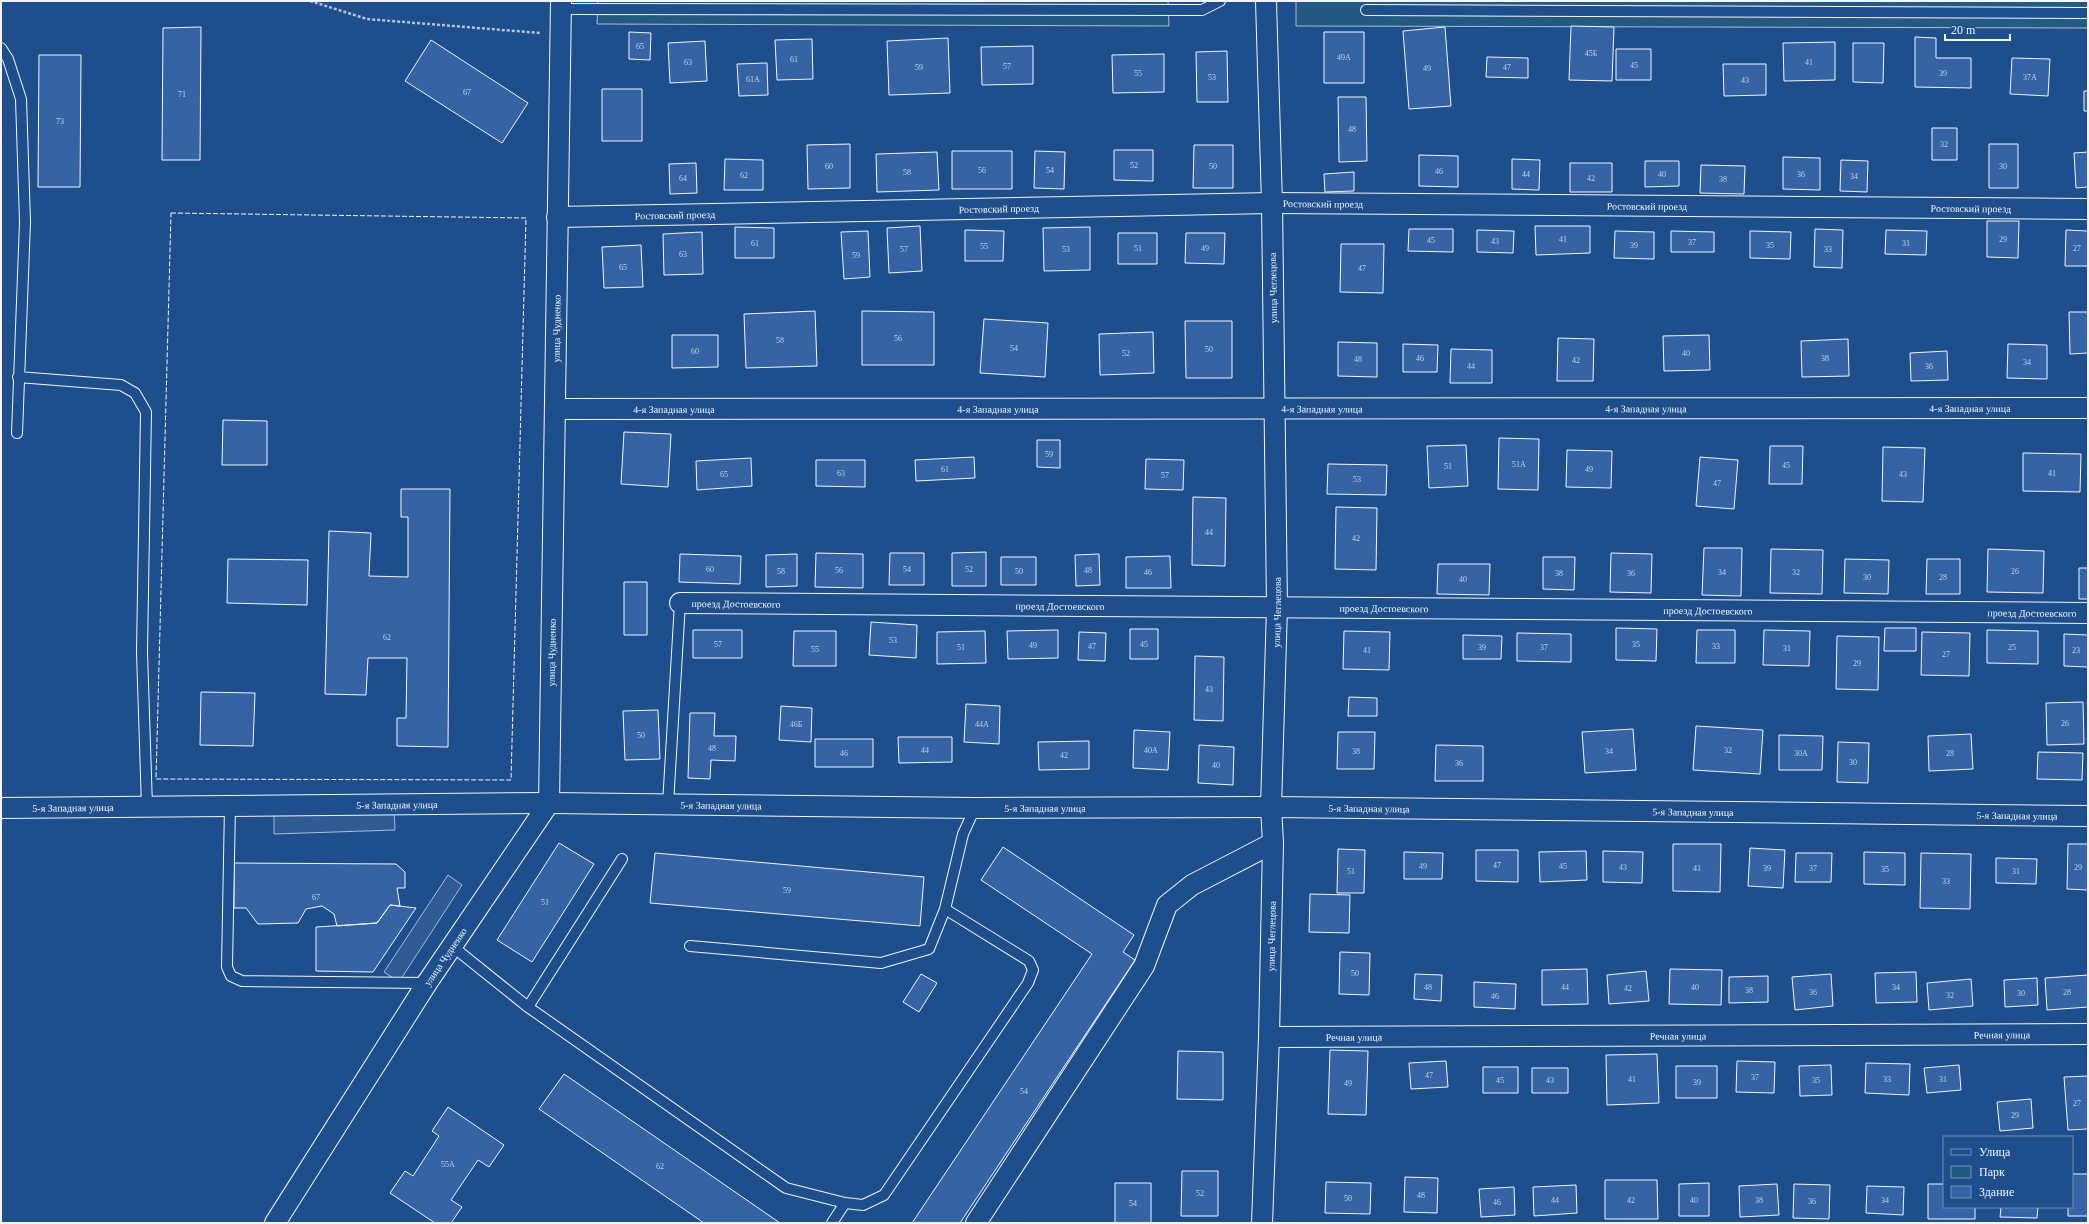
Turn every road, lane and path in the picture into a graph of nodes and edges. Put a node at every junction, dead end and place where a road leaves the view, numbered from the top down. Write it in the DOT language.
graph roads {
  1 [pos="310,1"];
  2 [pos="1220,1"];
  3 [pos="1266,1"];
  4 [pos="1745,1"];
  5 [pos="561,5"];
  6 [pos="1439,6"];
  7 [pos="1366,10"];
  8 [pos="1745,12"];
  9 [pos="2088,13"];
  10 [pos="561,35"];
  11 [pos="1,48"];
  12 [pos="1272,203"];
  13 [pos="2088,209"];
  14 [pos="557,217"];
  15 [pos="18,378"];
  16 [pos="1274,408"];
  17 [pos="2088,408"];
  18 [pos="555,409"];
  19 [pos="17,433"];
  20 [pos="680,603"];
  21 [pos="1277,607"];
  22 [pos="2088,613"];
  23 [pos="549,803"];
  24 [pos="668,804"];
  25 [pos="230,805"];
  26 [pos="147,806"];
  27 [pos="1271,807"];
  28 [pos="1,808"];
  29 [pos="975,808"];
  30 [pos="2088,816"];
  31 [pos="1273,843"];
  32 [pos="622,859"];
  33 [pos="944,909"];
  34 [pos="452,946"];
  35 [pos="690,946"];
  36 [pos="427,983"];
  37 [pos="528,1007"];
  38 [pos="2088,1034"];
  39 [pos="1269,1037"];
  40 [pos="845,1203"];
  41 [pos="275,1223"];
  42 [pos="832,1223"];
  43 [pos="976,1223"];
  44 [pos="1262,1223"];
  1 -- 10 [label="path"];
  2 -- 5 [label="lane"];
  3 -- 12 [label="street, улица Чеглецова"];
  4 -- 8 [label="lane"];
  5 -- 10 [label="street, улица Чудненко"];
  6 -- 7 [label="lane"];
  6 -- 8 [label="lane"];
  8 -- 9 [label="lane"];
  10 -- 14 [label="street, улица Чудненко"];
  11 -- 15 [label="lane"];
  12 -- 13 [label="street, Ростовский проезд"];
  12 -- 14 [label="street, Ростовский проезд"];
  12 -- 16 [label="street, улица Чеглецова"];
  14 -- 18 [label="street, улица Чудненко"];
  15 -- 19 [label="lane"];
  15 -- 26 [label="lane"];
  16 -- 17 [label="street, 4-я Западная улица"];
  16 -- 18 [label="street, 4-я Западная улица"];
  16 -- 21 [label="street, улица Чеглецова"];
  18 -- 23 [label="street, улица Чудненко"];
  20 -- 21 [label="street, проезд Достоевского"];
  20 -- 24 [label="lane"];
  21 -- 22 [label="street, проезд Достоевского"];
  21 -- 27 [label="street, улица Чеглецова"];
  23 -- 24 [label="street, 5-я Западная улица"];
  23 -- 25 [label="street, 5-я Западная улица"];
  23 -- 34 [label="street, улица Чудненко"];
  24 -- 29 [label="street, 5-я Западная улица"];
  25 -- 26 [label="street, 5-я Западная улица"];
  25 -- 36 [label="lane"];
  26 -- 28 [label="street, 5-я Западная улица"];
  27 -- 29 [label="street, 5-я Западная улица"];
  27 -- 30 [label="street, 5-я Западная улица"];
  27 -- 31 [label="street, улица Чеглецова"];
  29 -- 33 [label="lane"];
  31 -- 39 [label="street, улица Чеглецова"];
  31 -- 43 [label="street"];
  32 -- 37 [label="lane"];
  33 -- 35 [label="lane"];
  33 -- 40 [label="lane"];
  34 -- 36 [label="street, улица Чудненко"];
  34 -- 37 [label="lane"];
  36 -- 41 [label="street, улица Чудненко"];
  37 -- 40 [label="lane"];
  38 -- 39 [label="street, Речная улица"];
  39 -- 44 [label="street, улица Чеглецова"];
  40 -- 42 [label="lane"];
}
